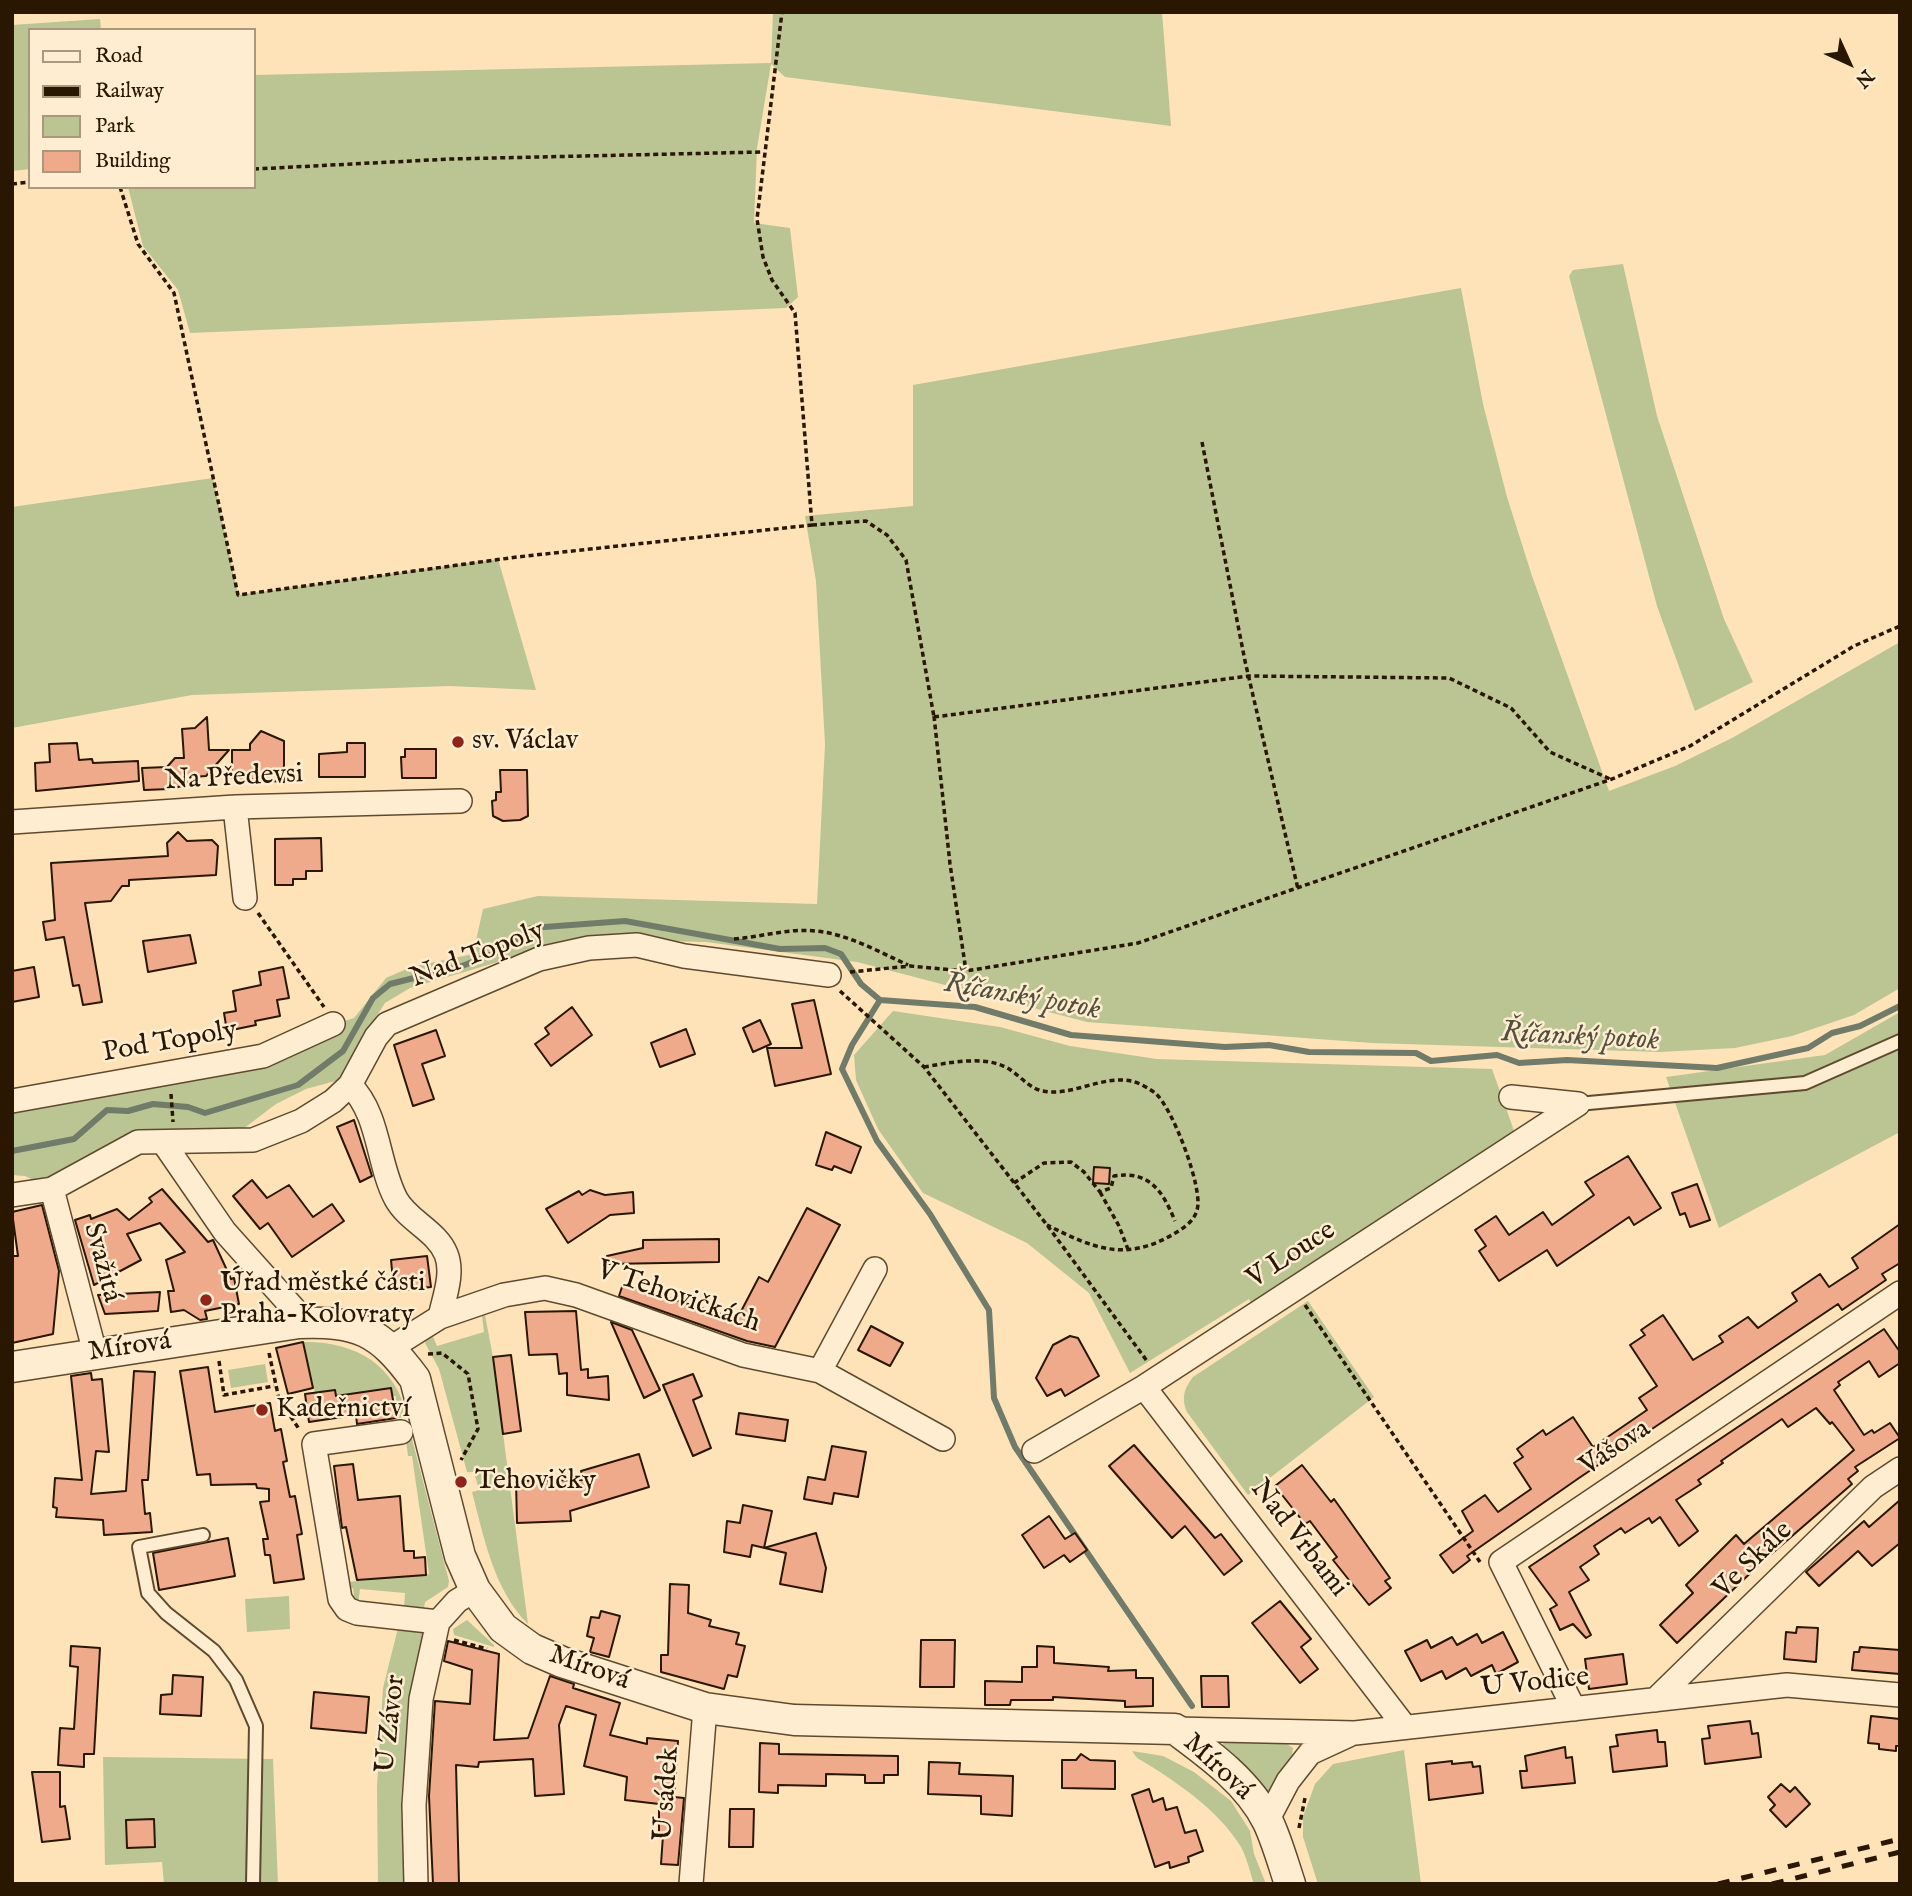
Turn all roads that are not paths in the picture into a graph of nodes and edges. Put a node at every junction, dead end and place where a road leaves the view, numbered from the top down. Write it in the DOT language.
graph roads {
  1 [pos="460,801"];
  2 [pos="235,807"];
  3 [pos="12,822"];
  4 [pos="245,898"];
  5 [pos="835,974"];
  6 [pos="333,1024"];
  7 [pos="1900,1041"];
  8 [pos="350,1085"];
  9 [pos="1511,1097"];
  10 [pos="12,1101"];
  11 [pos="1578,1104"];
  12 [pos="168,1135"];
  13 [pos="52,1189"];
  14 [pos="12,1195"];
  15 [pos="875,1269"];
  16 [pos="1900,1293"];
  17 [pos="440,1317"];
  18 [pos="299,1323"];
  19 [pos="389,1349"];
  20 [pos="95,1353"];
  21 [pos="12,1367"];
  22 [pos="820,1371"];
  23 [pos="1150,1382"];
  24 [pos="401,1432"];
  25 [pos="943,1439"];
  26 [pos="1034,1451"];
  27 [pos="1900,1469"];
  28 [pos="203,1535"];
  29 [pos="475,1590"];
  30 [pos="438,1622"];
  31 [pos="1900,1695"];
  32 [pos="1655,1700"];
  33 [pos="705,1708"];
  34 [pos="1574,1709"];
  35 [pos="1405,1727"];
  36 [pos="1175,1729"];
  37 [pos="1355,1733"];
  38 [pos="1267,1821"];
  39 [pos="253,1884"];
  40 [pos="416,1884"];
  41 [pos="691,1884"];
  42 [pos="1290,1884"];
  1 -- 2 [label="street, Na Předevsi"];
  2 -- 3 [label="street, Na Předevsi"];
  2 -- 4 [label="street"];
  5 -- 8 [label="street, Nad Topoly"];
  6 -- 10 [label="street, Pod Topoly"];
  7 -- 11 [label="lane"];
  8 -- 12 [label="street, Nad Topoly"];
  8 -- 17 [label="street"];
  9 -- 11 [label="street"];
  11 -- 23 [label="street, V Louce"];
  12 -- 13 [label="street, Nad Topoly"];
  12 -- 18 [label="street"];
  13 -- 14 [label="street, Nad Topoly"];
  13 -- 20 [label="street, Svažitá"];
  15 -- 22 [label="street"];
  16 -- 34 [label="street, Vášova"];
  17 -- 19 [label="street, V Tehovičkách"];
  17 -- 22 [label="street, V Tehovičkách"];
  18 -- 19 [label="street, Mírová"];
  18 -- 20 [label="street, Mírová"];
  19 -- 29 [label="street, Mírová"];
  20 -- 21 [label="street, Mírová"];
  22 -- 25 [label="street, V Tehovičkách"];
  23 -- 26 [label="street, V Louce"];
  23 -- 35 [label="street, Nad Vrbami"];
  24 -- 30 [label="street"];
  27 -- 32 [label="street, Ve Skále"];
  28 -- 39 [label="lane"];
  29 -- 30 [label="street"];
  29 -- 33 [label="street, Mírová"];
  30 -- 40 [label="street, U Závor"];
  31 -- 32 [label="street, U Vodice"];
  32 -- 34 [label="street, U Vodice"];
  33 -- 36 [label="street, Mírová"];
  33 -- 41 [label="street, U sádek"];
  34 -- 35 [label="street, U Vodice"];
  35 -- 37 [label="street, U Vodice"];
  36 -- 37 [label="street, U Vodice"];
  36 -- 38 [label="street, Mírová"];
  37 -- 38 [label="street"];
  38 -- 42 [label="street, Mírová"];
}
